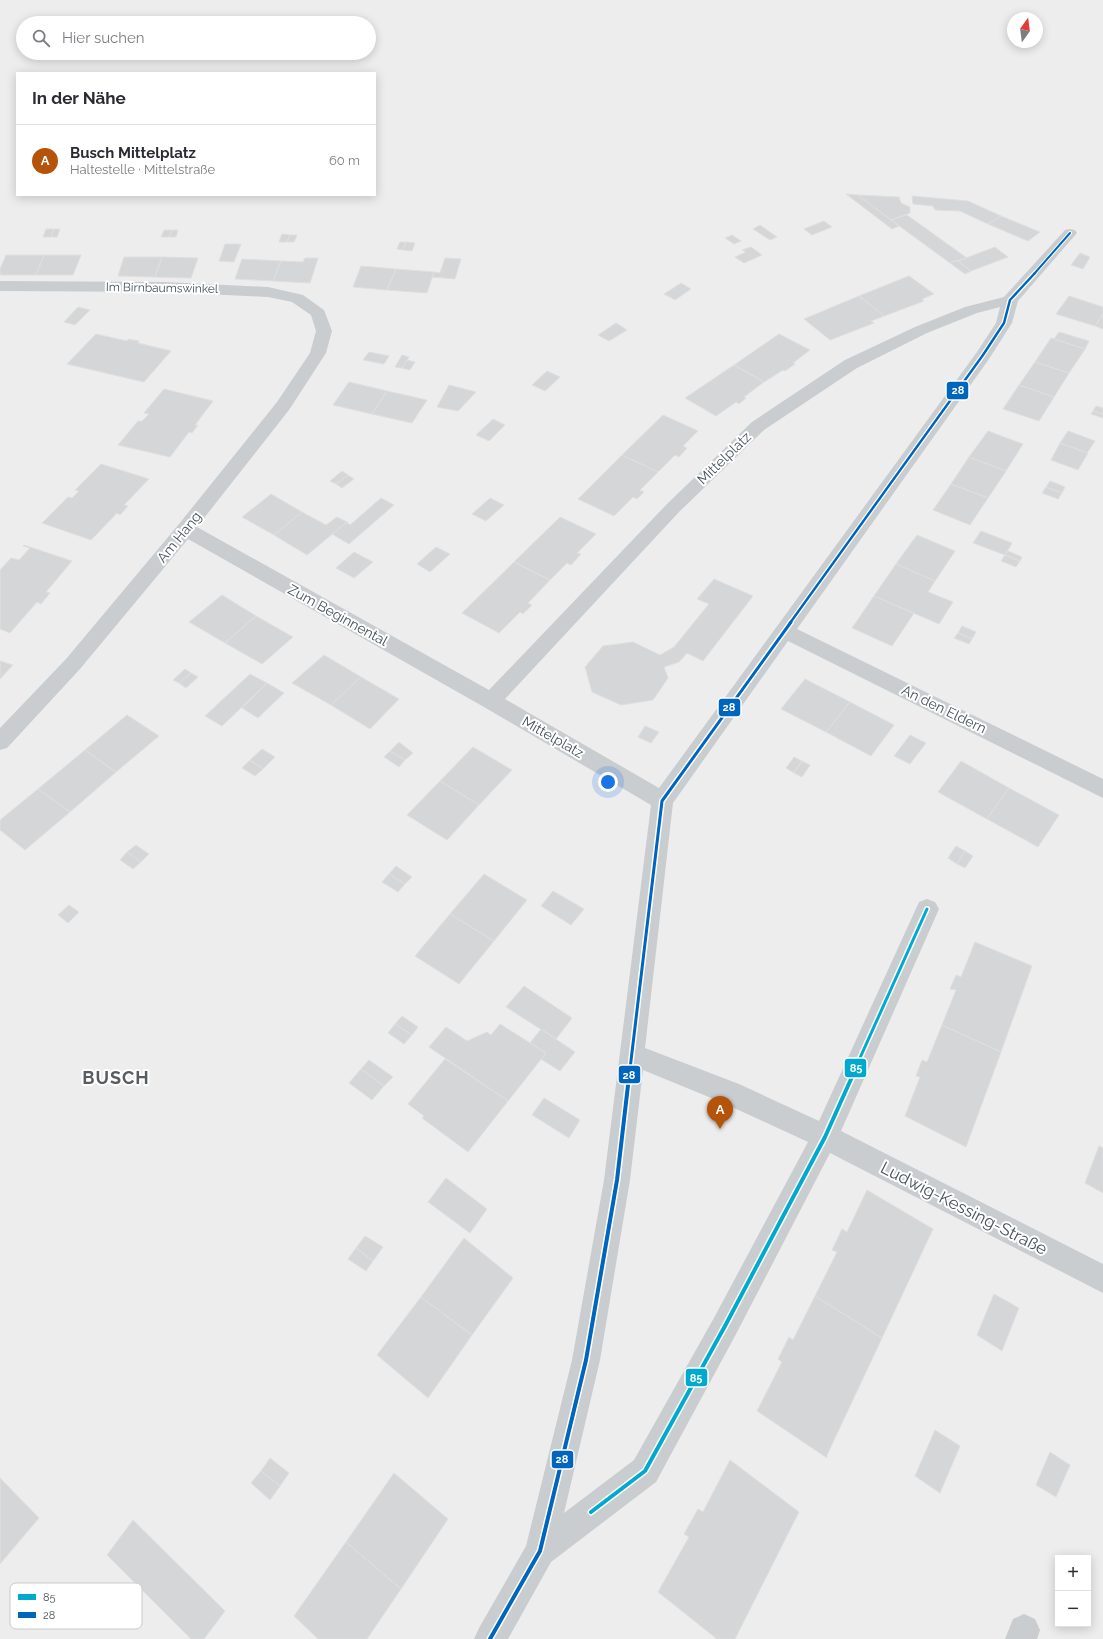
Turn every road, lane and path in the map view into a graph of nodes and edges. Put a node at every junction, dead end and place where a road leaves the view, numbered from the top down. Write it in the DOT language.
graph roads {
  1 [pos="1070,234"];
  2 [pos="0,286"];
  3 [pos="1010,300"];
  4 [pos="318,313"];
  5 [pos="186,529"];
  6 [pos="784,631"];
  7 [pos="491,701"];
  8 [pos="0,742"];
  9 [pos="1103,789"];
  10 [pos="662,801"];
  11 [pos="927,909"];
  12 [pos="631,1054"];
  13 [pos="825,1136"];
  14 [pos="1103,1279"];
  15 [pos="540,1551"];
  16 [pos="490,1639"];
  1 -- 3 [label="street"];
  2 -- 4 [label="street, Im Birnbaumswinkel"];
  3 -- 6 [label="street"];
  3 -- 7 [label="street, Mittelplatz"];
  4 -- 5 [label="street, Am Hang"];
  5 -- 7 [label="street, Zum Beginnental"];
  5 -- 8 [label="street, Am Hang"];
  6 -- 9 [label="street, An den Eldern"];
  6 -- 10 [label="street"];
  7 -- 10 [label="street, Mittelplatz"];
  10 -- 12 [label="street"];
  11 -- 13 [label="street"];
  12 -- 13 [label="street, Ludwig-Kessing-Straße"];
  12 -- 15 [label="street"];
  13 -- 14 [label="street, Ludwig-Kessing-Straße"];
  13 -- 15 [label="street"];
  15 -- 16 [label="street"];
}
